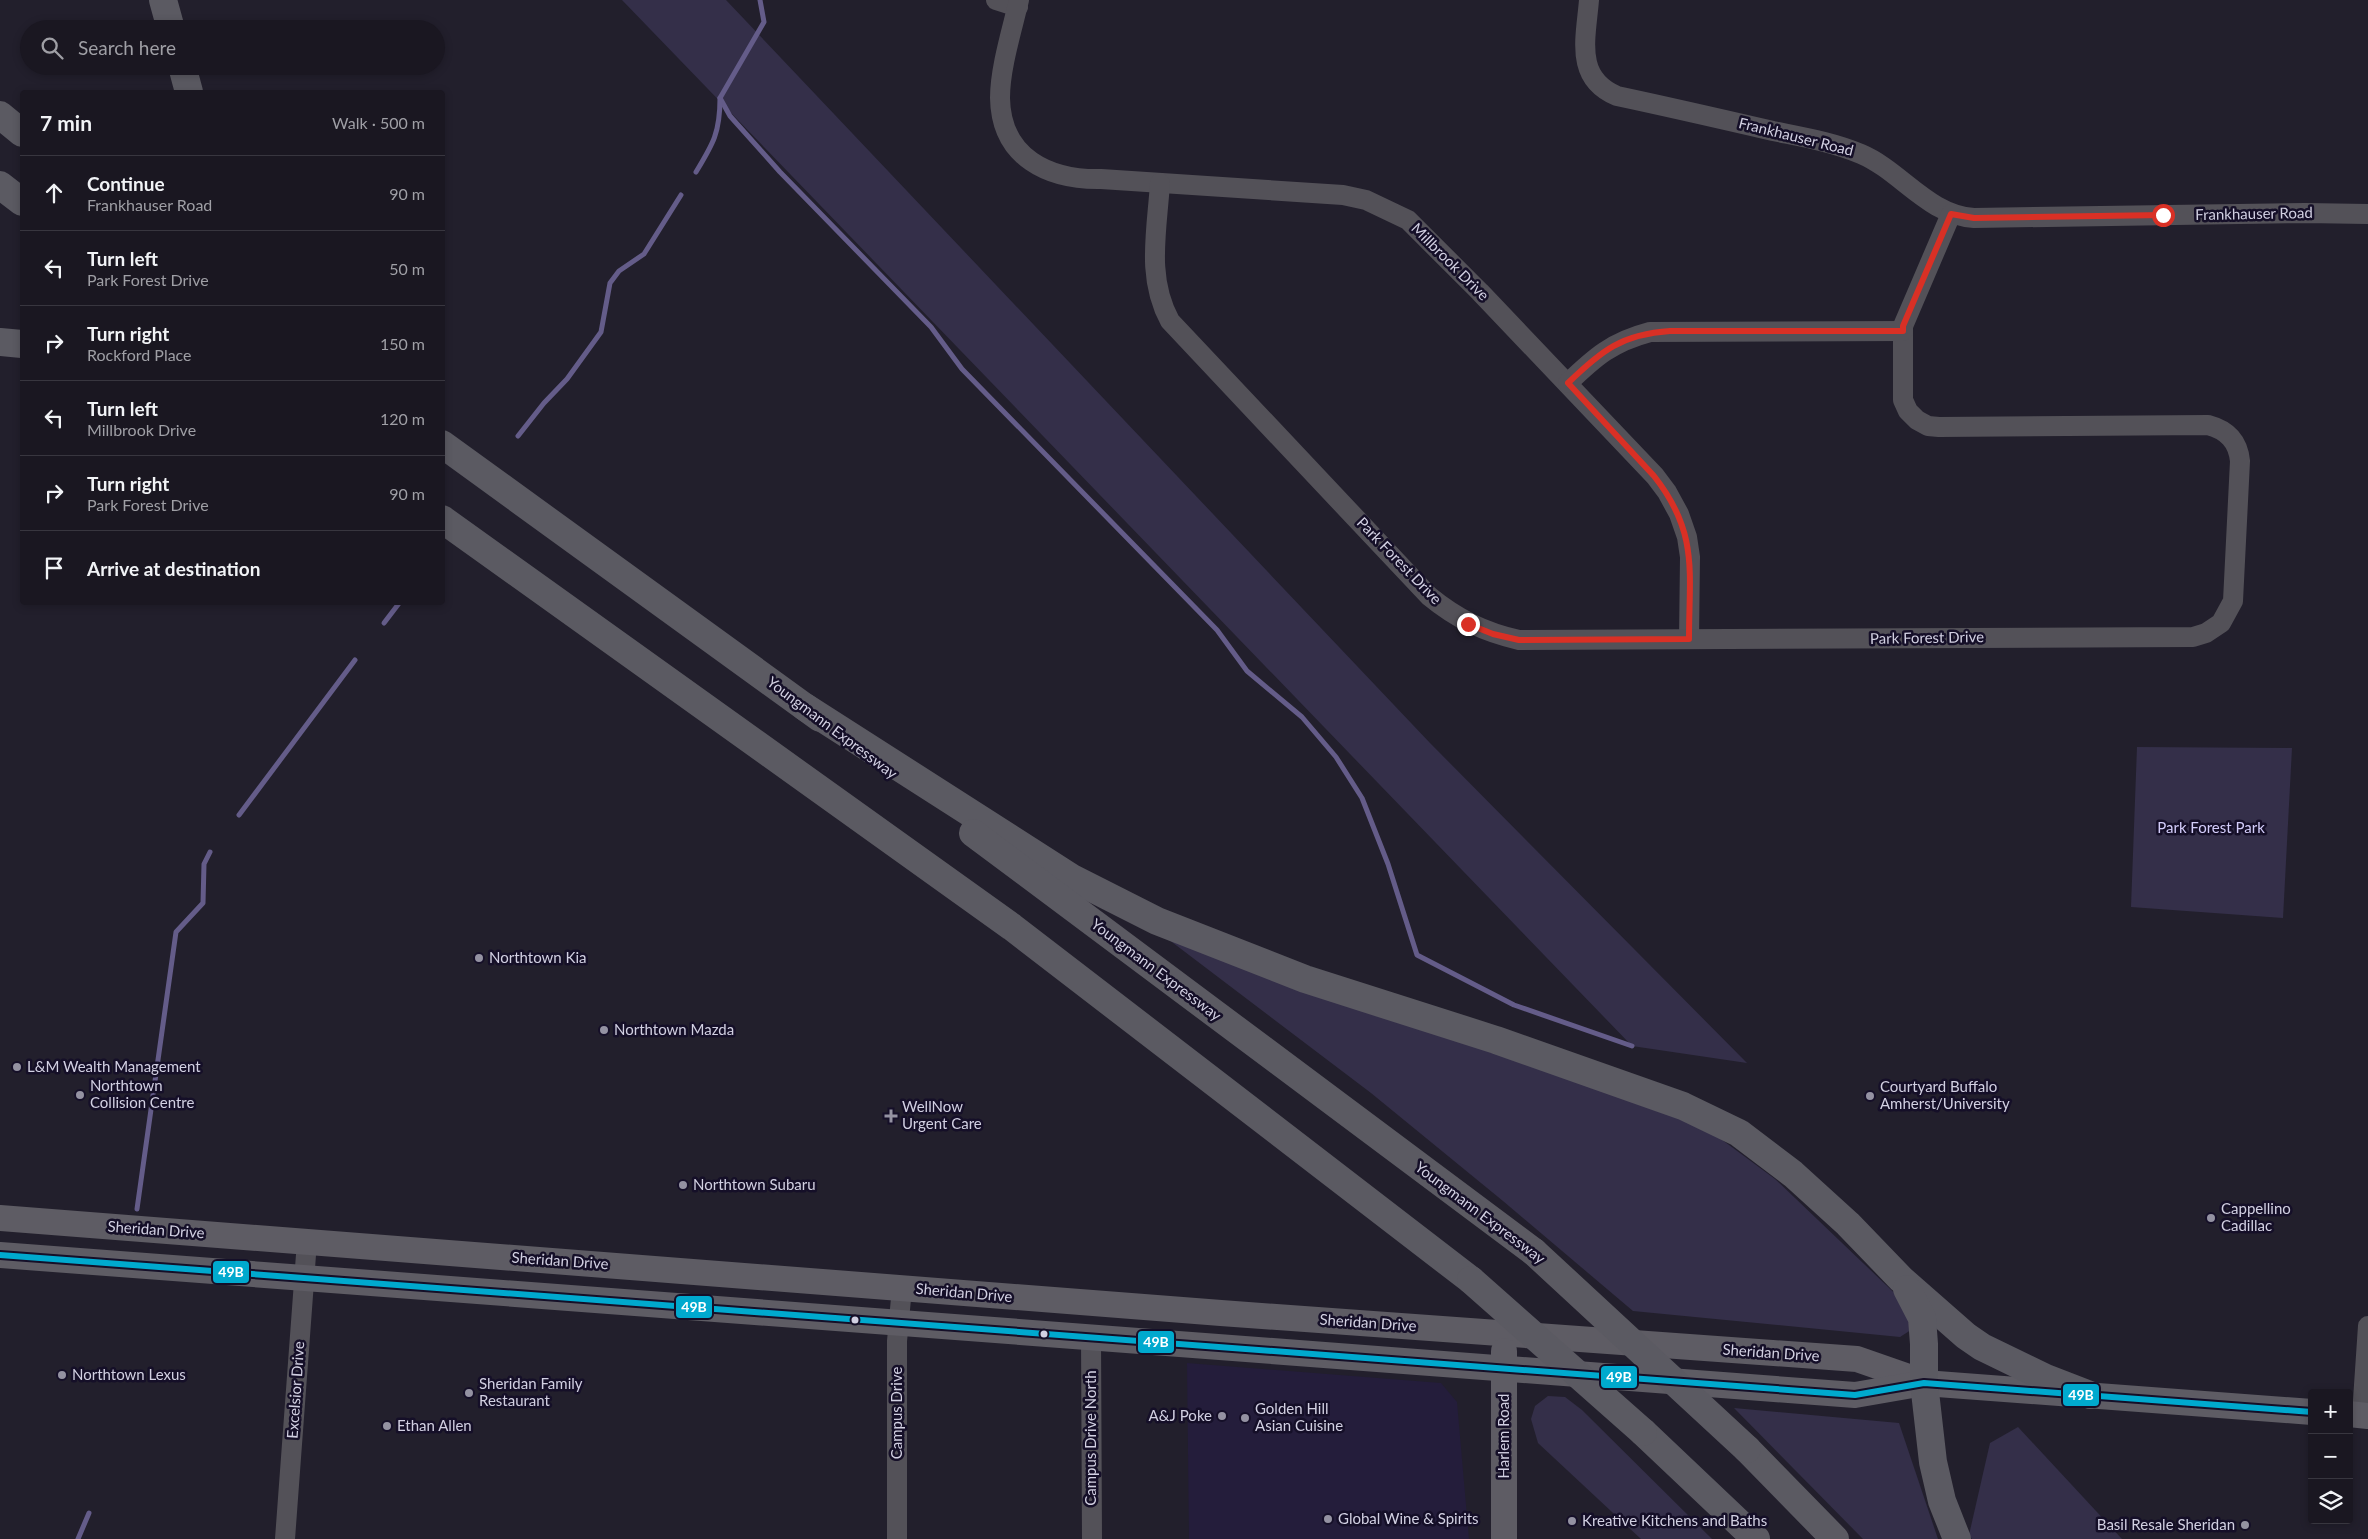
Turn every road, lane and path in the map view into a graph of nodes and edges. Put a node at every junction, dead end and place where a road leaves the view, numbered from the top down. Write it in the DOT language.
graph roads {
  1 [pos="164,0"];
  2 [pos="996,0"];
  3 [pos="1588,0"];
  4 [pos="1018,3"];
  5 [pos="170,20"];
  6 [pos="184,75"];
  7 [pos="188,90"];
  8 [pos="0,115"];
  9 [pos="20,131"];
  10 [pos="1160,183"];
  11 [pos="0,184"];
  12 [pos="20,200"];
  13 [pos="1951,214"];
  14 [pos="2368,214"];
  15 [pos="1903,331"];
  16 [pos="0,342"];
  17 [pos="20,344"];
  18 [pos="1568,383"];
  19 [pos="445,446"];
  20 [pos="445,521"];
  21 [pos="1689,639"];
  22 [pos="805,707"];
  23 [pos="0,1218"];
  24 [pos="307,1242"];
  25 [pos="0,1255"];
  26 [pos="305,1278"];
  27 [pos="1901,1279"];
  28 [pos="902,1288"];
  29 [pos="899,1322"];
  30 [pos="2368,1326"];
  31 [pos="1503,1332"];
  32 [pos="1091,1337"];
  33 [pos="1504,1367"];
  34 [pos="1924,1383"];
  35 [pos="2090,1395"];
  36 [pos="2308,1412"];
  37 [pos="2360,1415"];
  38 [pos="1689,1474"];
  39 [pos="285,1539"];
  40 [pos="897,1539"];
  41 [pos="1092,1539"];
  42 [pos="1504,1539"];
  43 [pos="1744,1539"];
  44 [pos="1756,1539"];
  45 [pos="1834,1539"];
  46 [pos="1957,1539"];
  1 -- 5 [label="highway"];
  2 -- 4 [label="street"];
  3 -- 13 [label="street, Frankhauser Road"];
  4 -- 10 [label="street, Millbrook Drive"];
  6 -- 7 [label="highway"];
  8 -- 9 [label="highway"];
  10 -- 18 [label="street, Millbrook Drive"];
  10 -- 21 [label="street, Park Forest Drive"];
  11 -- 12 [label="highway"];
  13 -- 14 [label="street, Frankhauser Road"];
  13 -- 15 [label="street, Park Forest Drive"];
  15 -- 18 [label="street"];
  15 -- 21 [label="street, Park Forest Drive"];
  16 -- 17 [label="highway"];
  18 -- 21 [label="street, Millbrook Drive"];
  19 -- 22 [label="highway, Youngmann Expressway"];
  20 -- 38 [label="highway, bridge"];
  22 -- 27 [label="highway"];
  22 -- 45 [label="highway, Youngmann Expressway, bridge"];
  23 -- 24 [label="main road, Sheridan Drive"];
  24 -- 26 [label="street, Excelsior Drive"];
  24 -- 28 [label="main road, Sheridan Drive"];
  25 -- 26 [label="main road, Sheridan Drive"];
  26 -- 29 [label="main road, Sheridan Drive"];
  26 -- 39 [label="street, Excelsior Drive"];
  27 -- 34 [label="highway"];
  27 -- 35 [label="highway"];
  28 -- 29 [label="street, Campus Drive"];
  28 -- 31 [label="main road, Sheridan Drive"];
  29 -- 32 [label="main road, Sheridan Drive"];
  29 -- 40 [label="street, Campus Drive"];
  30 -- 37 [label="street"];
  31 -- 33 [label="main road, Harlem Road"];
  31 -- 34 [label="main road, Sheridan Drive"];
  32 -- 33 [label="main road, Sheridan Drive"];
  32 -- 41 [label="street, Campus Drive North"];
  33 -- 34 [label="main road, Sheridan Drive"];
  33 -- 42 [label="main road, Harlem Road"];
  34 -- 35 [label="main road, Sheridan Drive"];
  34 -- 46 [label="highway"];
  35 -- 36 [label="main road, Sheridan Drive"];
  38 -- 43 [label="highway"];
  38 -- 44 [label="highway"];
}
